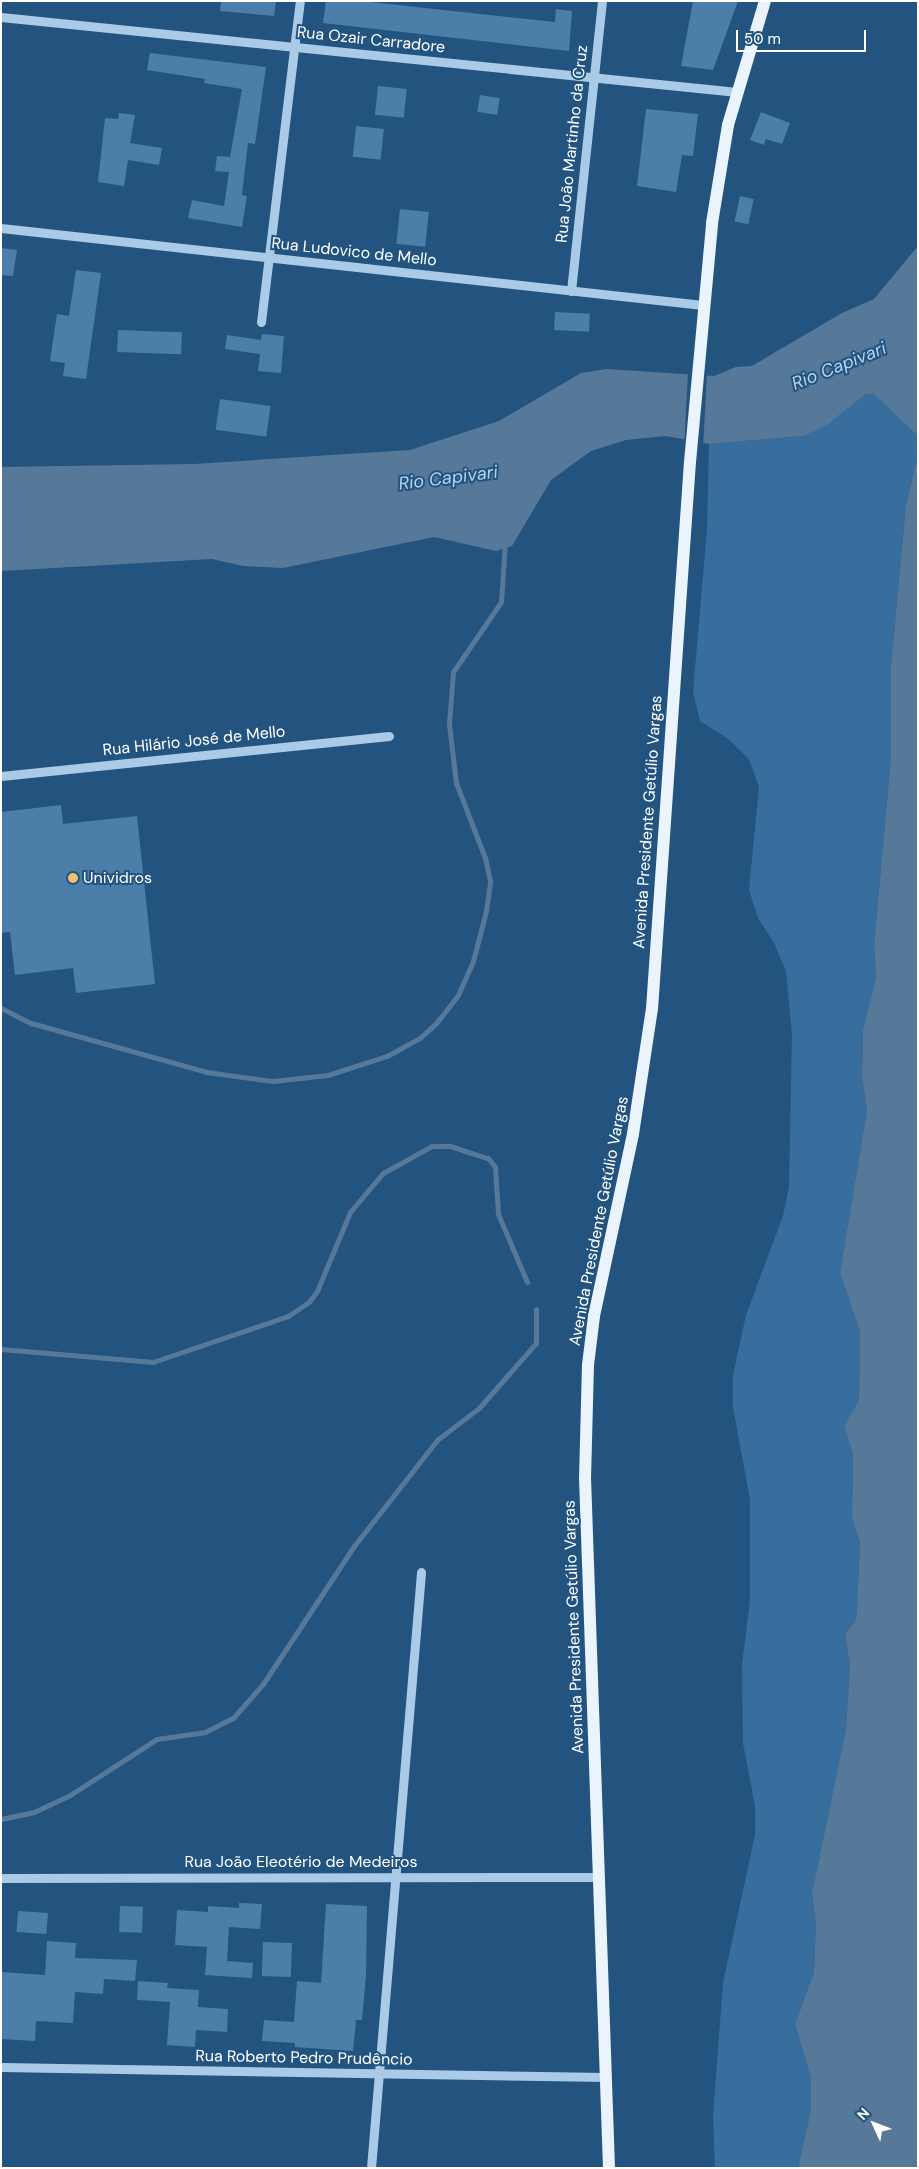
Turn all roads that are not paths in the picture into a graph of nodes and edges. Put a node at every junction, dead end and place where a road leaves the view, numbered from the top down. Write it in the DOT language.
graph roads {
  1 [pos="300,1"];
  2 [pos="602,1"];
  3 [pos="765,1"];
  4 [pos="1,18"];
  5 [pos="294,47"];
  6 [pos="594,77"];
  7 [pos="737,92"];
  8 [pos="1,228"];
  9 [pos="269,258"];
  10 [pos="571,291"];
  11 [pos="704,306"];
  12 [pos="261,322"];
  13 [pos="389,736"];
  14 [pos="1,776"];
  15 [pos="422,1572"];
  16 [pos="396,1877"];
  17 [pos="600,1877"];
  18 [pos="1,1878"];
  19 [pos="1,2067"];
  20 [pos="379,2075"];
  21 [pos="606,2077"];
  22 [pos="371,2168"];
  23 [pos="609,2168"];
  1 -- 5 [label="street"];
  2 -- 6 [label="street, Rua João Martinho da Cruz"];
  3 -- 7 [label="main road, Avenida Presidente Getúlio Vargas"];
  4 -- 5 [label="street, Rua Ozair Carradore"];
  5 -- 6 [label="street, Rua Ozair Carradore"];
  5 -- 9 [label="street"];
  6 -- 7 [label="street, Rua Ozair Carradore"];
  6 -- 10 [label="street, Rua João Martinho da Cruz"];
  7 -- 11 [label="main road, Avenida Presidente Getúlio Vargas"];
  8 -- 9 [label="street, Rua Ludovico de Mello"];
  9 -- 10 [label="street, Rua Ludovico de Mello"];
  9 -- 12 [label="street"];
  10 -- 11 [label="street, Rua Ludovico de Mello"];
  11 -- 17 [label="main road, Avenida Presidente Getúlio Vargas"];
  13 -- 14 [label="street, Rua Hilário José de Mello"];
  15 -- 16 [label="street"];
  16 -- 17 [label="street, Rua João Eleotério de Medeiros"];
  16 -- 18 [label="street, Rua João Eleotério de Medeiros"];
  16 -- 20 [label="street"];
  17 -- 21 [label="main road, Avenida Presidente Getúlio Vargas"];
  19 -- 20 [label="street, Rua Roberto Pedro Prudêncio"];
  20 -- 21 [label="street, Rua Roberto Pedro Prudêncio"];
  20 -- 22 [label="street"];
  21 -- 23 [label="main road, Avenida Presidente Getúlio Vargas"];
}
